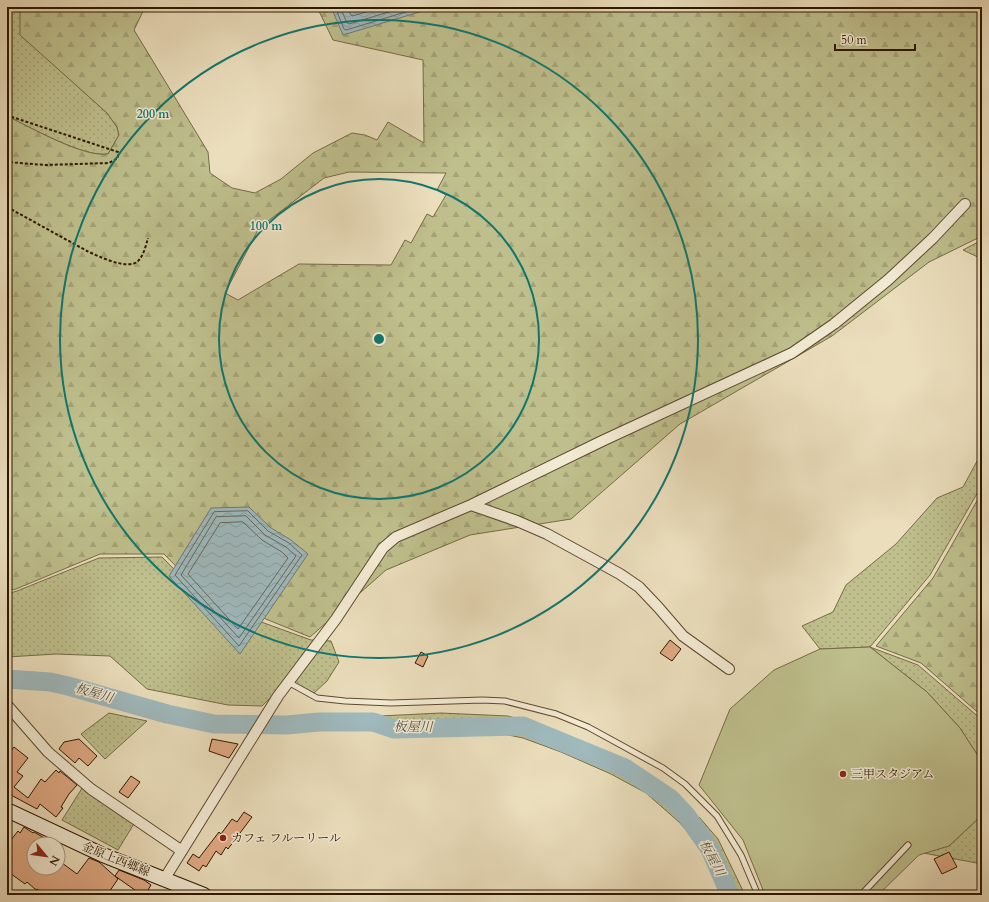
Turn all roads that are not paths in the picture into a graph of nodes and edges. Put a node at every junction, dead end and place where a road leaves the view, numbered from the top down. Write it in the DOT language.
graph roads {
  1 [pos="965,204"];
  2 [pos="471,506"];
  3 [pos="729,669"];
  4 [pos="288,682"];
  5 [pos="7,705"];
  6 [pos="7,810"];
  7 [pos="908,845"];
  8 [pos="182,851"];
  9 [pos="165,878"];
  10 [pos="204,895"];
  11 [pos="758,895"];
  12 [pos="861,895"];
  1 -- 2 [label="street"];
  2 -- 3 [label="street"];
  2 -- 4 [label="street"];
  4 -- 8 [label="street"];
  4 -- 11 [label="lane"];
  5 -- 8 [label="street"];
  6 -- 9 [label="main road, 金原上西郷線"];
  7 -- 12 [label="lane"];
  8 -- 9 [label="street"];
  9 -- 10 [label="main road, 金原上西郷線"];
}
